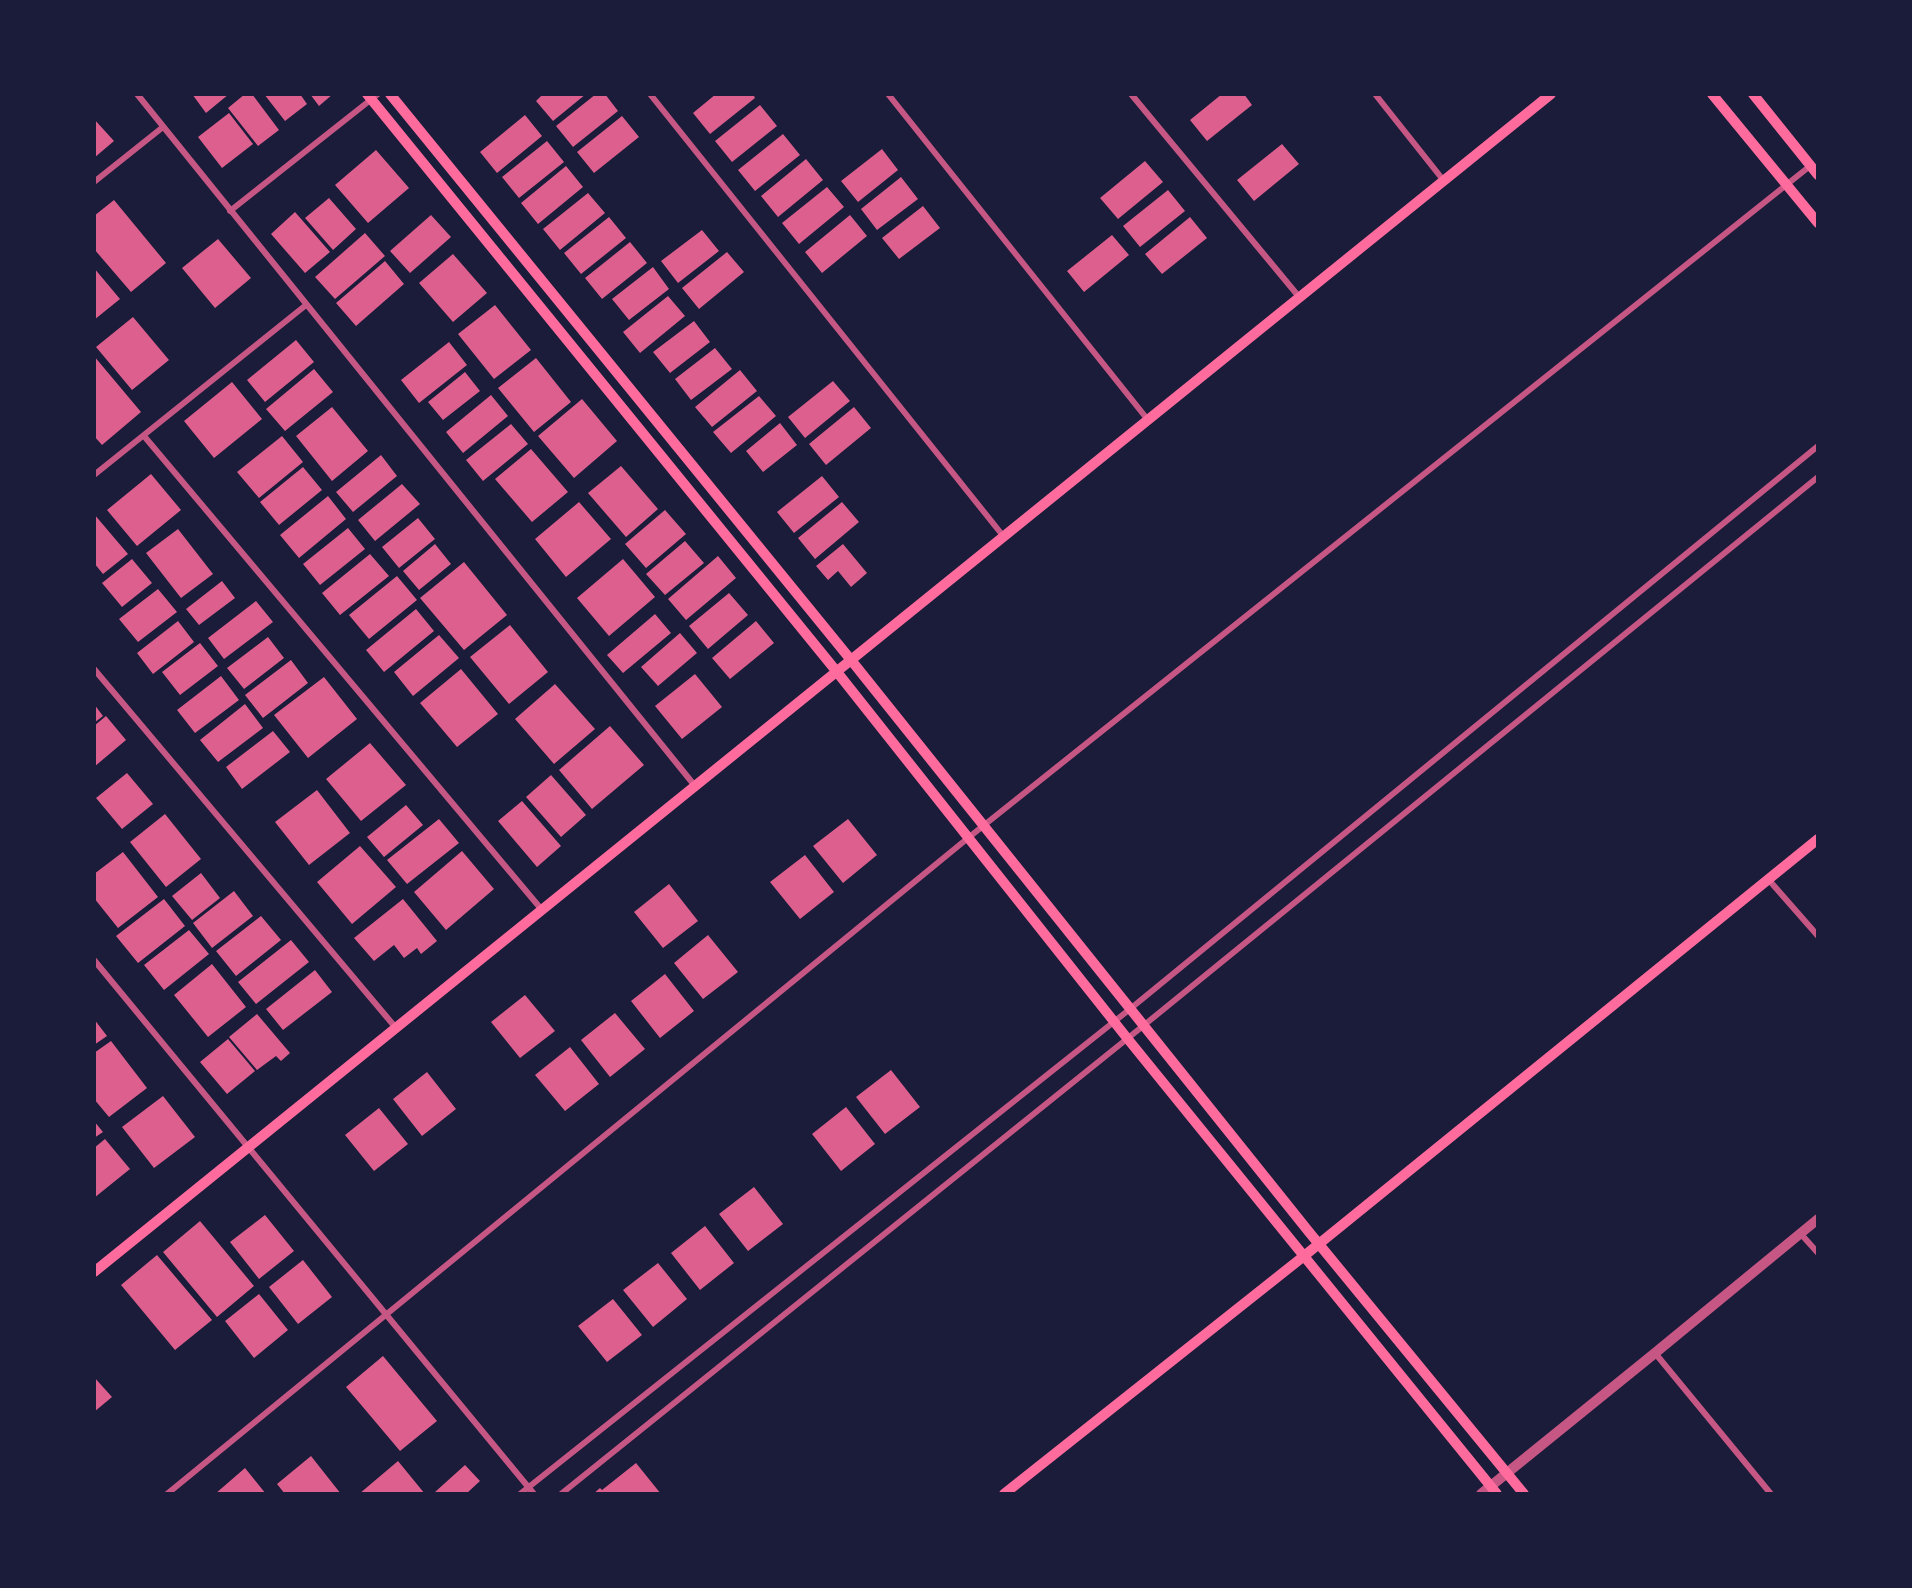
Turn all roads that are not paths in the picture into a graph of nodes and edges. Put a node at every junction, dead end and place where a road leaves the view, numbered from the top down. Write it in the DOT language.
graph roads {
  1 [pos="137,94"];
  2 [pos="390,94"];
  3 [pos="650,94"];
  4 [pos="888,94"];
  5 [pos="1131,94"];
  6 [pos="1375,94"];
  7 [pos="1551,94"];
  8 [pos="1712,94"];
  9 [pos="1753,94"];
  10 [pos="372,96"];
  11 [pos="163,127"];
  12 [pos="1814,171"];
  13 [pos="94,182"];
  14 [pos="1444,182"];
  15 [pos="1787,185"];
  16 [pos="231,211"];
  17 [pos="1818,224"];
  18 [pos="1300,298"];
  19 [pos="306,305"];
  20 [pos="1148,420"];
  21 [pos="144,436"];
  22 [pos="1818,446"];
  23 [pos="94,475"];
  24 [pos="1818,477"];
  25 [pos="1004,537"];
  26 [pos="851,660"];
  27 [pos="94,669"];
  28 [pos="837,672"];
  29 [pos="695,786"];
  30 [pos="984,826"];
  31 [pos="968,838"];
  32 [pos="1818,839"];
  33 [pos="1768,879"];
  34 [pos="542,910"];
  35 [pos="1818,936"];
  36 [pos="94,960"];
  37 [pos="1130,1009"];
  38 [pos="1115,1022"];
  39 [pos="1143,1026"];
  40 [pos="396,1028"];
  41 [pos="1127,1038"];
  42 [pos="248,1147"];
  43 [pos="1818,1219"];
  44 [pos="1800,1233"];
  45 [pos="1318,1243"];
  46 [pos="1818,1253"];
  47 [pos="1304,1256"];
  48 [pos="94,1272"];
  49 [pos="386,1313"];
  50 [pos="1655,1353"];
  51 [pos="1508,1473"];
  52 [pos="528,1487"];
  53 [pos="1494,1490"];
  54 [pos="167,1494"];
  55 [pos="520,1494"];
  56 [pos="534,1494"];
  57 [pos="561,1494"];
  58 [pos="1004,1494"];
  59 [pos="1481,1494"];
  60 [pos="1524,1494"];
  61 [pos="1771,1494"];
  1 -- 11 [label="street"];
  2 -- 26 [label="main road"];
  3 -- 25 [label="street"];
  4 -- 20 [label="street"];
  5 -- 18 [label="street"];
  6 -- 14 [label="street"];
  7 -- 14 [label="main road"];
  8 -- 15 [label="main road"];
  9 -- 12 [label="main road"];
  10 -- 16 [label="street"];
  10 -- 28 [label="main road"];
  11 -- 13 [label="street"];
  11 -- 16 [label="street"];
  12 -- 15 [label="street"];
  14 -- 18 [label="main road"];
  15 -- 17 [label="main road"];
  15 -- 30 [label="street"];
  16 -- 19 [label="street"];
  18 -- 20 [label="main road"];
  19 -- 21 [label="street"];
  19 -- 29 [label="street"];
  20 -- 25 [label="main road"];
  21 -- 23 [label="street"];
  21 -- 34 [label="street"];
  22 -- 37 [label="street"];
  24 -- 39 [label="street"];
  25 -- 26 [label="main road"];
  26 -- 28 [label="main road"];
  26 -- 30 [label="main road"];
  27 -- 40 [label="street"];
  28 -- 29 [label="main road"];
  28 -- 31 [label="main road"];
  29 -- 34 [label="main road"];
  30 -- 31 [label="street"];
  30 -- 37 [label="main road"];
  31 -- 38 [label="main road"];
  31 -- 49 [label="street"];
  32 -- 33 [label="main road"];
  33 -- 35 [label="street"];
  33 -- 45 [label="main road"];
  34 -- 40 [label="main road"];
  36 -- 42 [label="street"];
  37 -- 38 [label="street"];
  37 -- 39 [label="main road"];
  38 -- 41 [label="main road"];
  38 -- 52 [label="street"];
  39 -- 41 [label="street"];
  39 -- 45 [label="main road"];
  40 -- 42 [label="main road"];
  41 -- 47 [label="main road"];
  41 -- 57 [label="street"];
  42 -- 48 [label="main road"];
  42 -- 49 [label="street"];
  43 -- 44 [label="street"];
  44 -- 46 [label="street"];
  44 -- 50 [label="street"];
  45 -- 47 [label="main road"];
  45 -- 51 [label="main road"];
  47 -- 53 [label="main road"];
  47 -- 58 [label="main road"];
  49 -- 52 [label="street"];
  49 -- 54 [label="street"];
  50 -- 51 [label="street"];
  50 -- 61 [label="street"];
  51 -- 53 [label="street"];
  51 -- 60 [label="main road"];
  52 -- 55 [label="street"];
  52 -- 56 [label="street"];
  53 -- 59 [label="street"];
}
